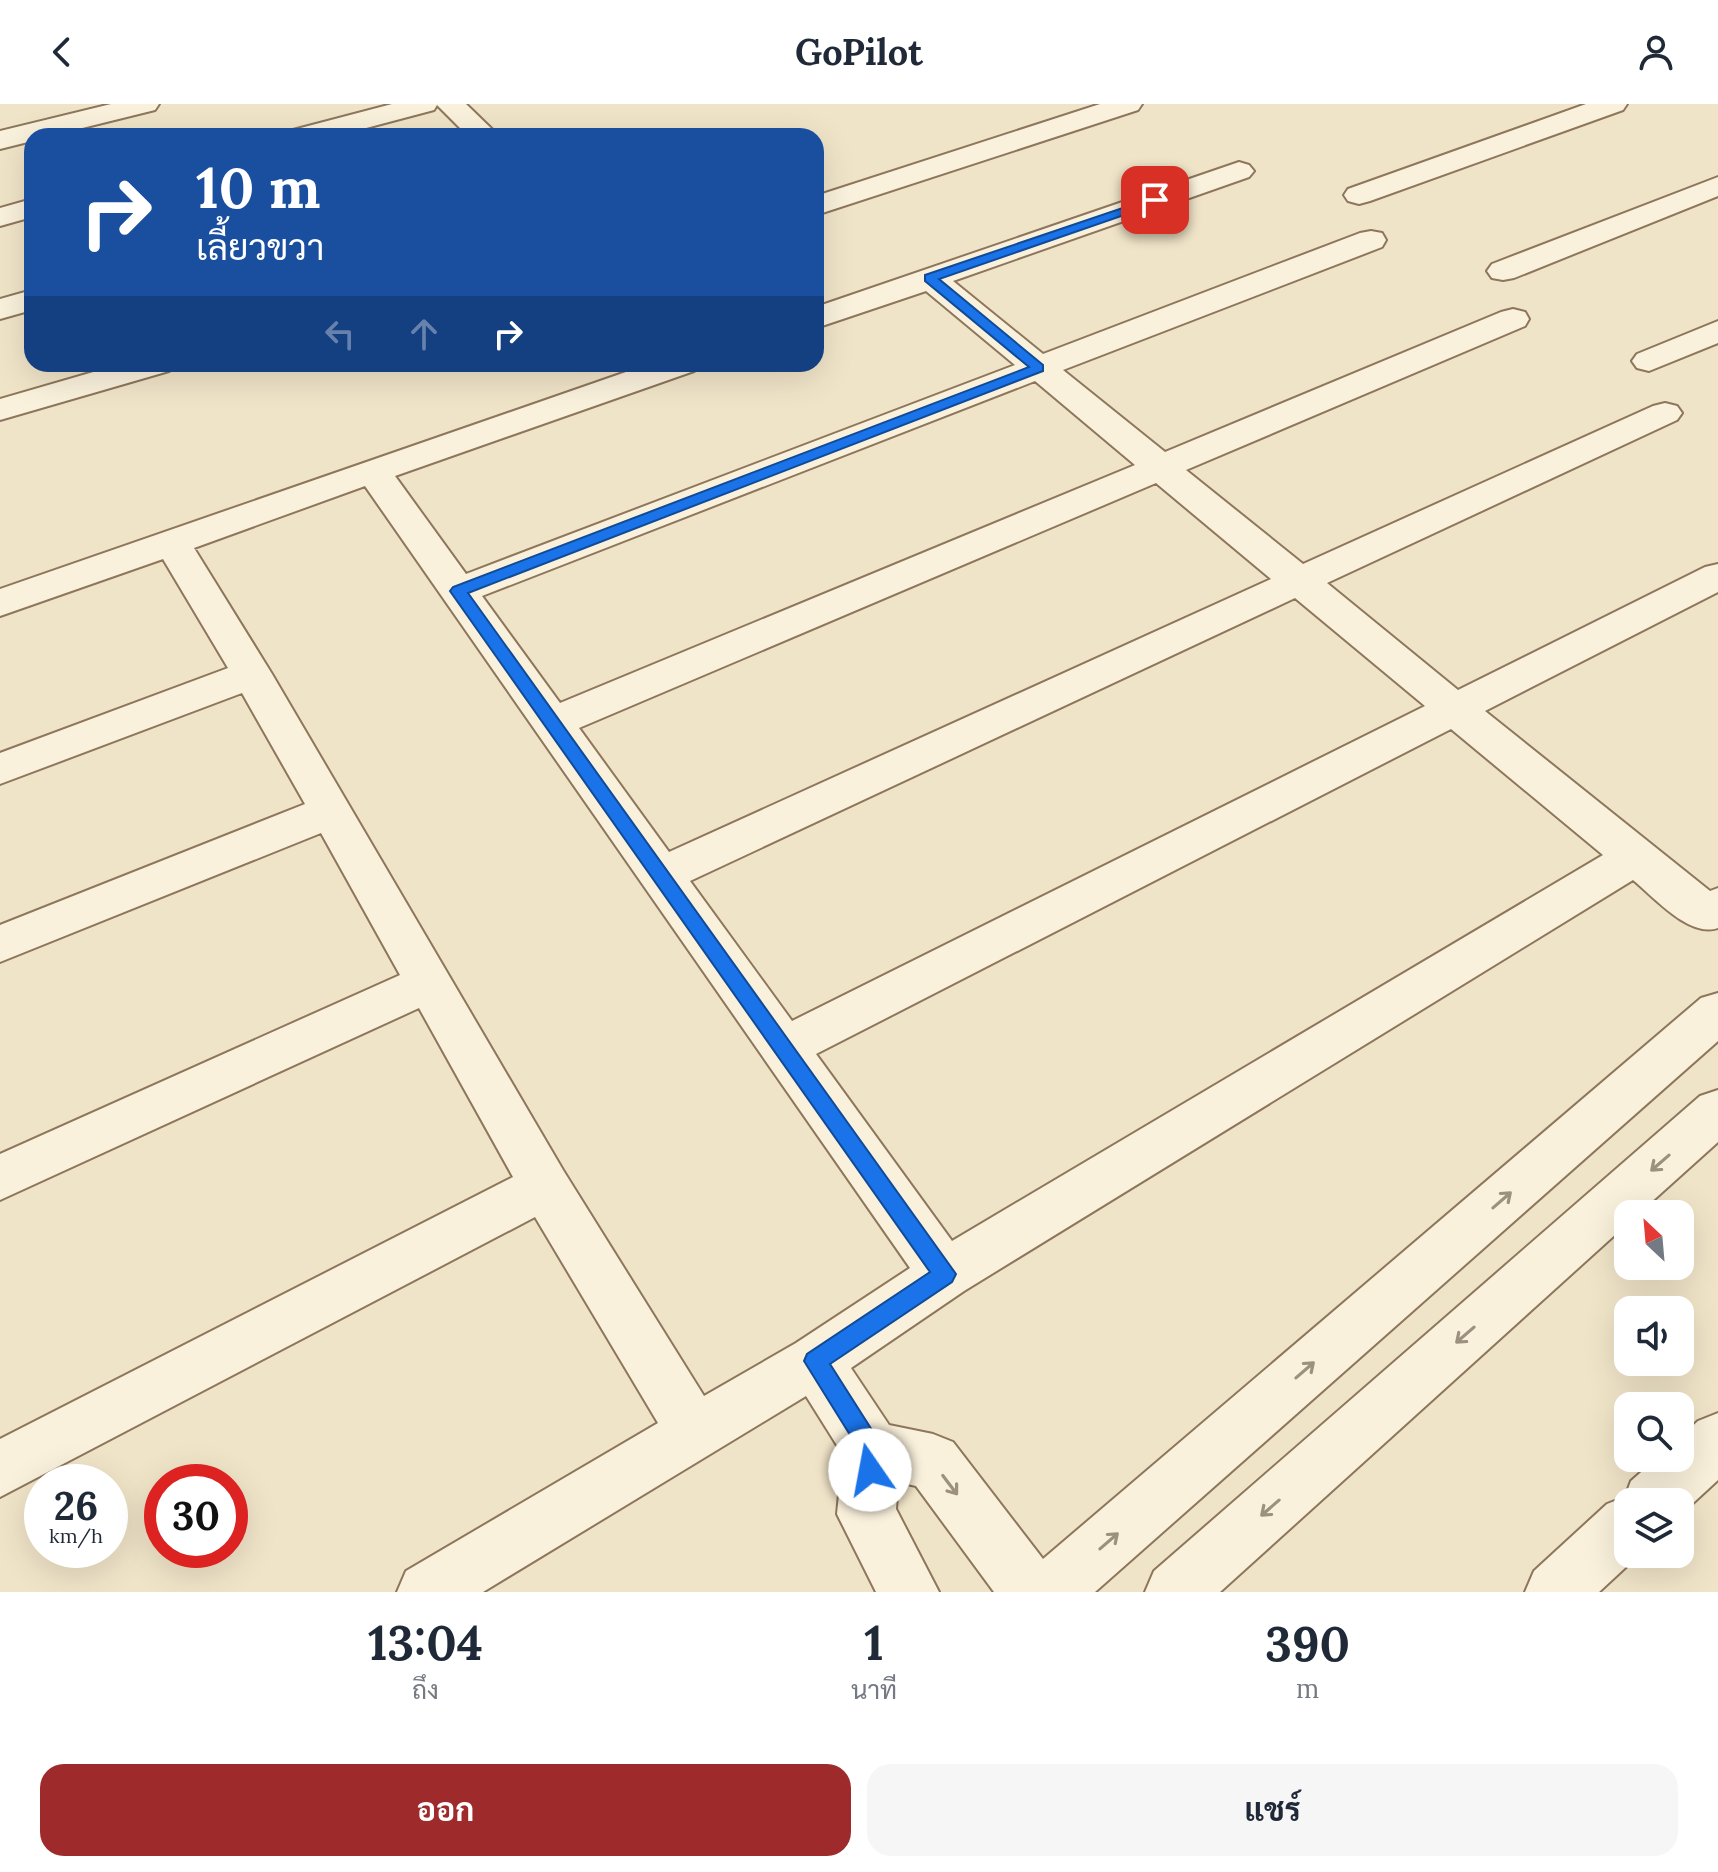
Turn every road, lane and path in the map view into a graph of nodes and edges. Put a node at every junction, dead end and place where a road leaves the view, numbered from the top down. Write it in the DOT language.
graph roads {
  1 [pos="145,104"];
  2 [pos="424,104"];
  3 [pos="450,104"];
  4 [pos="1128,104"];
  5 [pos="1613,104"];
  6 [pos="48,128"];
  7 [pos="333,128"];
  8 [pos="476,128"];
  9 [pos="24,134"];
  10 [pos="0,140"];
  11 [pos="1239,171"];
  12 [pos="1718,186"];
  13 [pos="1359,195"];
  14 [pos="824,203"];
  15 [pos="24,210"];
  16 [pos="0,217"];
  17 [pos="1371,240"];
  18 [pos="1503,271"];
  19 [pos="930,278"];
  20 [pos="24,302"];
  21 [pos="0,309"];
  22 [pos="824,315"];
  23 [pos="1513,319"];
  24 [pos="1718,331"];
  25 [pos="1649,361"];
  26 [pos="1038,368"];
  27 [pos="130,372"];
  28 [pos="659,372"];
  29 [pos="0,410"];
  30 [pos="1665,413"];
  31 [pos="1160,467"];
  32 [pos="373,471"];
  33 [pos="171,541"];
  34 [pos="1718,576"];
  35 [pos="1299,582"];
  36 [pos="458,591"];
  37 [pos="0,603"];
  38 [pos="252,674"];
  39 [pos="1454,709"];
  40 [pos="552,723"];
  41 [pos="0,769"];
  42 [pos="331,811"];
  43 [pos="1635,857"];
  44 [pos="660,875"];
  45 [pos="1718,906"];
  46 [pos="0,944"];
  47 [pos="428,983"];
  48 [pos="1718,1012"];
  49 [pos="783,1048"];
  50 [pos="1718,1111"];
  51 [pos="0,1178"];
  52 [pos="545,1186"];
  53 [pos="945,1274"];
  54 [pos="815,1361"];
  55 [pos="695,1433"];
  56 [pos="1718,1441"];
  57 [pos="872,1449"];
  58 [pos="0,1469"];
  59 [pos="1667,1488"];
  60 [pos="1614,1538"];
  61 [pos="427,1592"];
  62 [pos="909,1592"];
  63 [pos="1031,1592"];
  64 [pos="1050,1592"];
  65 [pos="1175,1592"];
  66 [pos="1555,1592"];
  1 -- 6 [label="street"];
  2 -- 7 [label="street"];
  3 -- 8 [label="street"];
  4 -- 14 [label="street"];
  5 -- 13 [label="street"];
  9 -- 10 [label="street"];
  11 -- 19 [label="street"];
  12 -- 18 [label="street"];
  15 -- 16 [label="street"];
  17 -- 26 [label="street"];
  19 -- 22 [label="street"];
  19 -- 26 [label="street"];
  20 -- 21 [label="street"];
  23 -- 31 [label="street"];
  24 -- 25 [label="street"];
  26 -- 31 [label="street"];
  26 -- 36 [label="street"];
  27 -- 29 [label="street"];
  28 -- 32 [label="street"];
  30 -- 35 [label="street"];
  31 -- 35 [label="street"];
  31 -- 40 [label="street"];
  32 -- 33 [label="street"];
  32 -- 36 [label="street"];
  33 -- 37 [label="street"];
  33 -- 38 [label="street"];
  34 -- 39 [label="street"];
  35 -- 39 [label="street"];
  35 -- 44 [label="street"];
  36 -- 40 [label="street"];
  38 -- 41 [label="street"];
  38 -- 42 [label="street"];
  39 -- 43 [label="street"];
  39 -- 49 [label="street"];
  40 -- 44 [label="street"];
  42 -- 46 [label="street"];
  42 -- 47 [label="street"];
  43 -- 45 [label="street"];
  43 -- 53 [label="street"];
  44 -- 49 [label="street"];
  47 -- 51 [label="street"];
  47 -- 52 [label="street"];
  64 -- 48 [label="street, one-way"];
  49 -- 53 [label="street"];
  50 -- 65 [label="street, one-way"];
  52 -- 55 [label="street"];
  52 -- 58 [label="street"];
  53 -- 54 [label="street"];
  54 -- 55 [label="street"];
  54 -- 57 [label="street"];
  55 -- 61 [label="street"];
  56 -- 59 [label="street"];
  57 -- 62 [label="street"];
  57 -- 63 [label="street, one-way"];
  60 -- 66 [label="street"];
}
